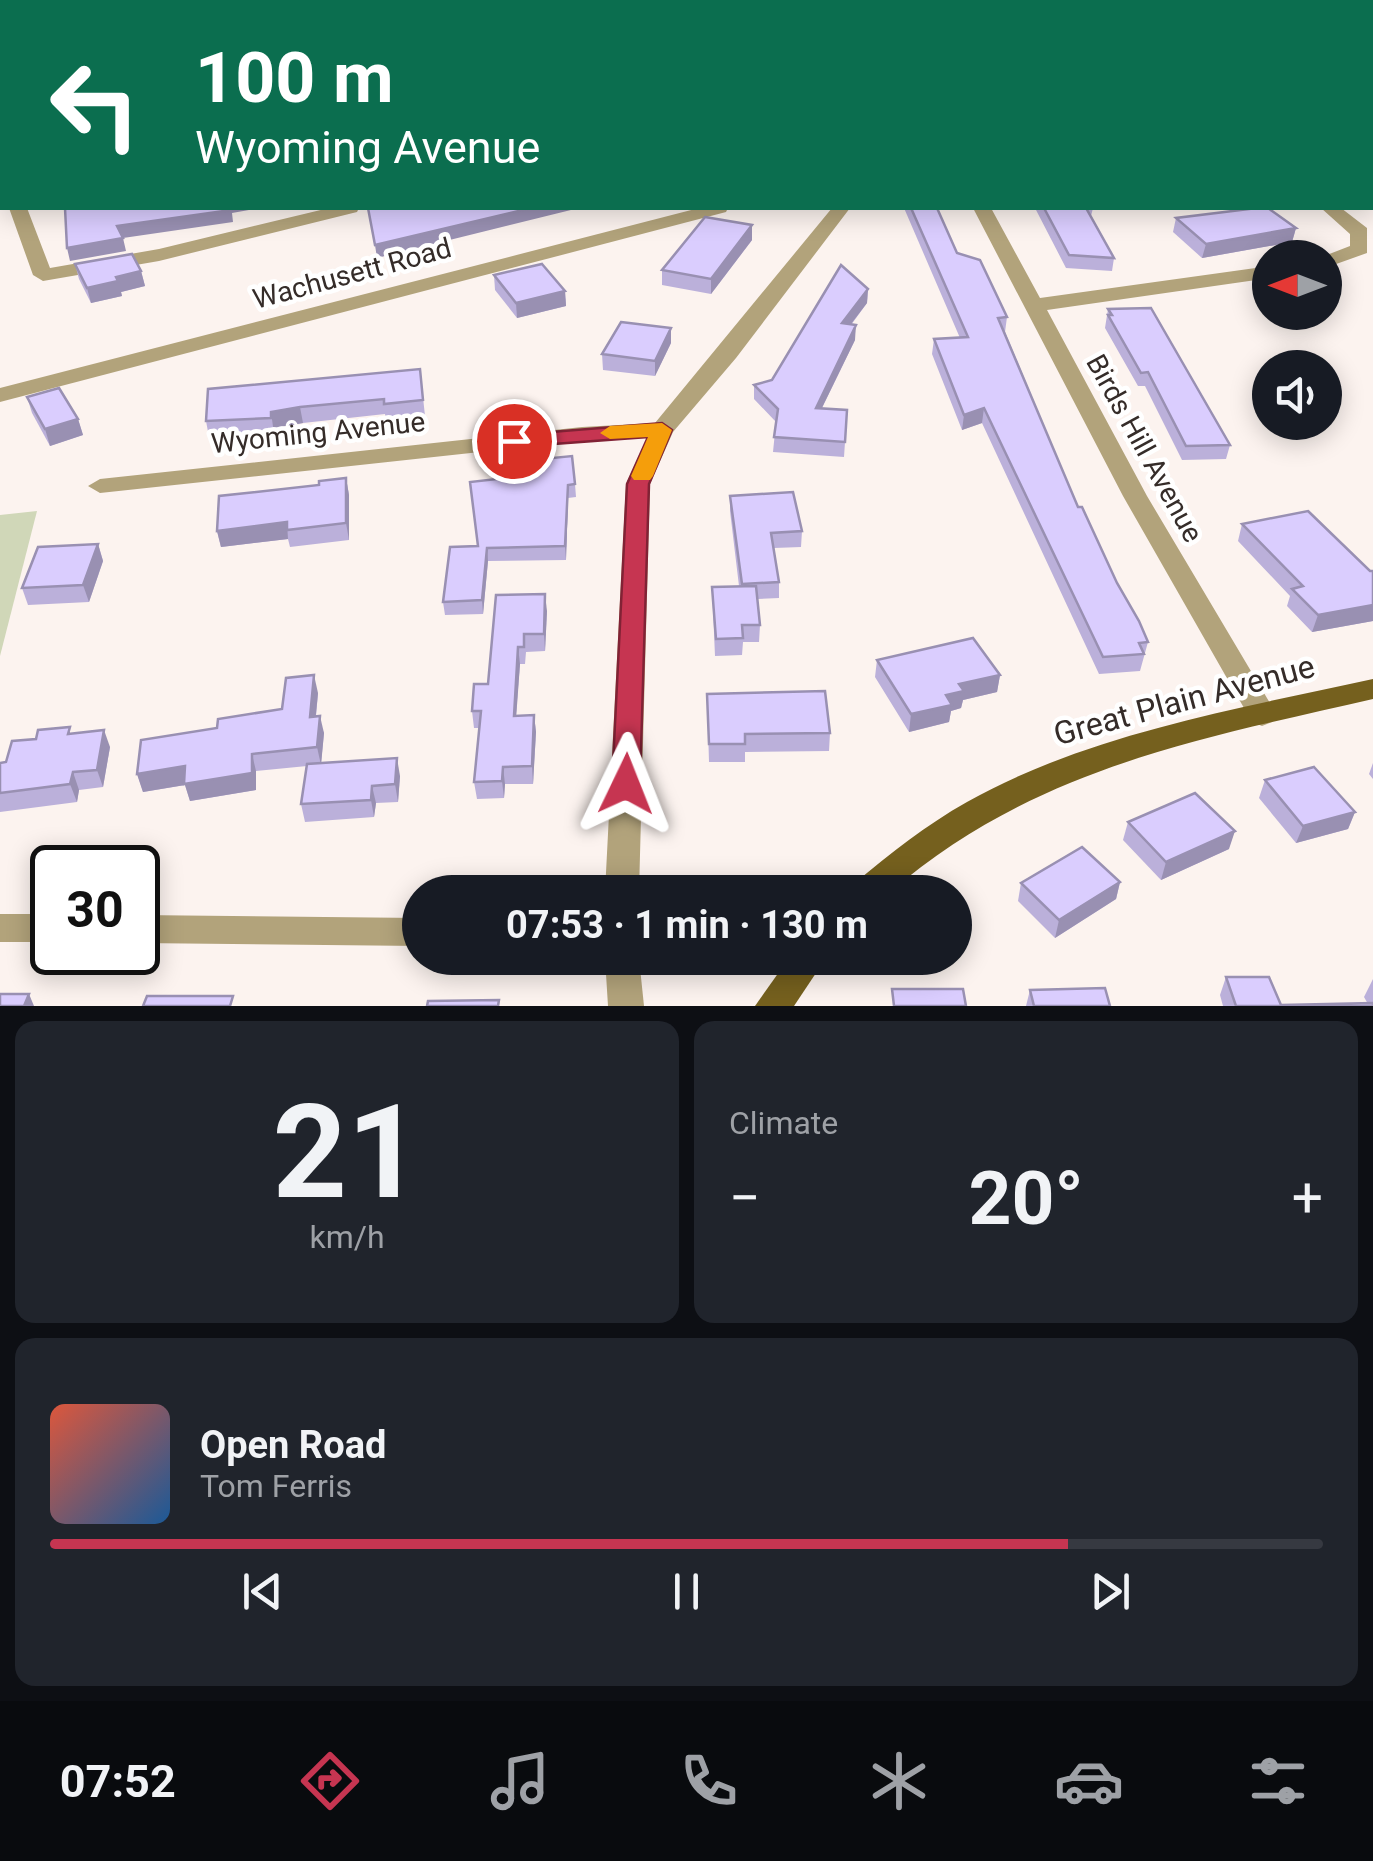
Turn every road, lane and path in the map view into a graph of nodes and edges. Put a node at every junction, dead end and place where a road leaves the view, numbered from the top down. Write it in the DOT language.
graph roads {
  1 [pos="20,210"];
  2 [pos="342,210"];
  3 [pos="710,210"];
  4 [pos="839,210"];
  5 [pos="983,210"];
  6 [pos="1332,210"];
  7 [pos="1342,256"];
  8 [pos="1252,275"];
  9 [pos="1032,306"];
  10 [pos="0,395"];
  11 [pos="662,430"];
  12 [pos="100,486"];
  13 [pos="1373,689"];
  14 [pos="1262,714"];
  15 [pos="623,875"];
  16 [pos="889,875"];
  17 [pos="0,928"];
  18 [pos="30,928"];
  19 [pos="160,929"];
  20 [pos="402,932"];
  21 [pos="623,975"];
  22 [pos="797,975"];
  23 [pos="626,1006"];
  24 [pos="774,1006"];
  1 -- 2 [label="street"];
  3 -- 10 [label="street, Wachusett Road"];
  4 -- 11 [label="street"];
  5 -- 9 [label="street, Birds Hill Avenue"];
  6 -- 7 [label="street"];
  8 -- 9 [label="street"];
  9 -- 14 [label="street, Birds Hill Avenue"];
  11 -- 12 [label="street, Wyoming Avenue"];
  11 -- 15 [label="street"];
  13 -- 14 [label="main road, Great Plain Avenue"];
  14 -- 16 [label="main road, Great Plain Avenue"];
  17 -- 18 [label="street"];
  19 -- 20 [label="street"];
  21 -- 23 [label="street"];
  22 -- 24 [label="main road"];
}
